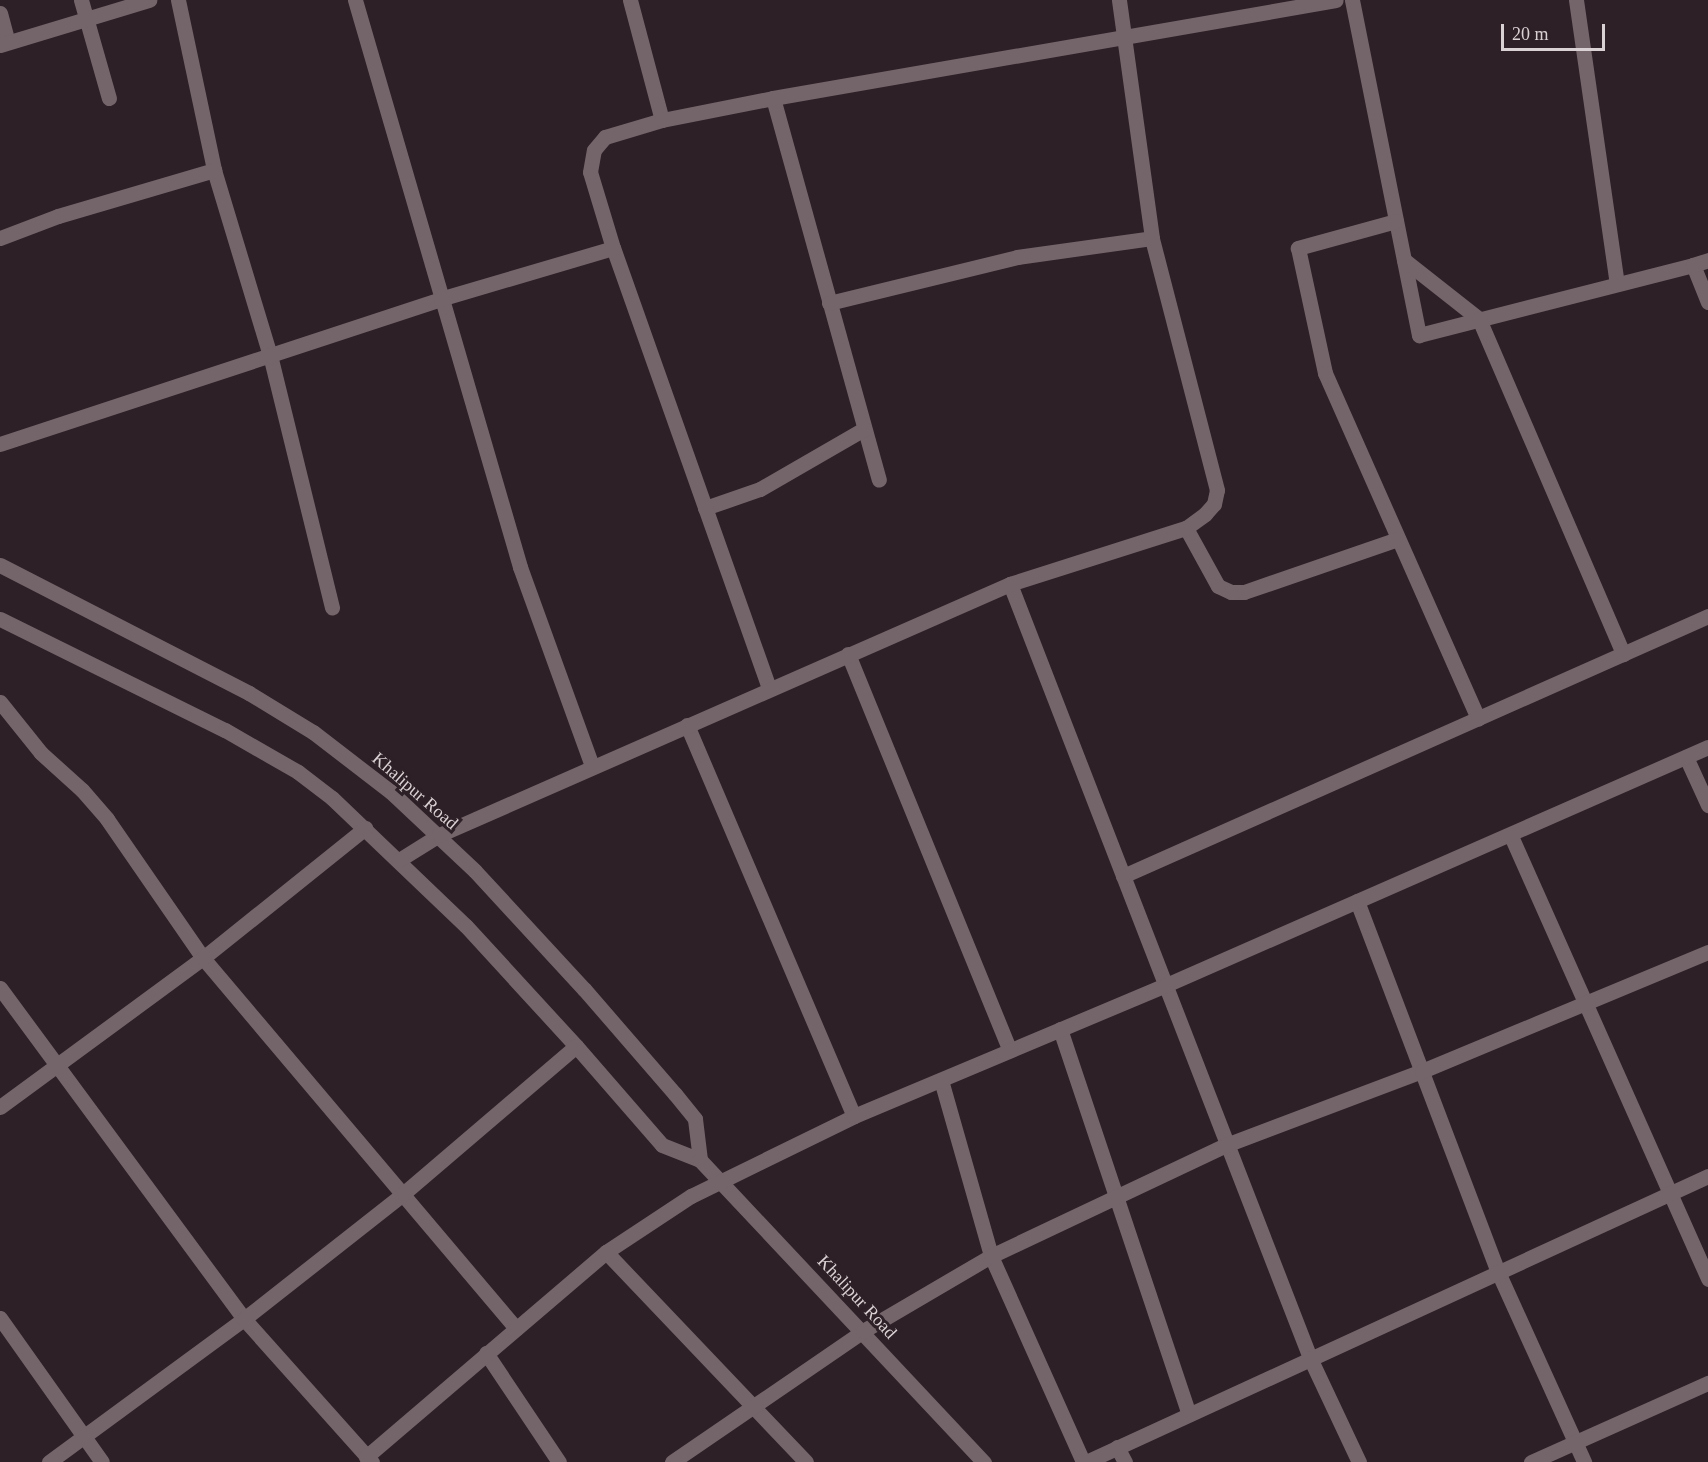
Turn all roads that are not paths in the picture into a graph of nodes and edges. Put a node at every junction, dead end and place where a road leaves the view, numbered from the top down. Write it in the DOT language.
graph roads {
  1 [pos="81,0"];
  2 [pos="149,0"];
  3 [pos="178,0"];
  4 [pos="355,0"];
  5 [pos="630,0"];
  6 [pos="1119,0"];
  7 [pos="1336,0"];
  8 [pos="1352,0"];
  9 [pos="1576,0"];
  10 [pos="0,14"];
  11 [pos="86,18"];
  12 [pos="1125,38"];
  13 [pos="4,44"];
  14 [pos="109,98"];
  15 [pos="773,98"];
  16 [pos="662,120"];
  17 [pos="213,171"];
  18 [pos="1396,221"];
  19 [pos="0,238"];
  20 [pos="1152,238"];
  21 [pos="613,248"];
  22 [pos="1404,260"];
  23 [pos="1708,260"];
  24 [pos="1693,265"];
  25 [pos="1617,284"];
  26 [pos="440,298"];
  27 [pos="1708,302"];
  28 [pos="829,303"];
  29 [pos="1479,319"];
  30 [pos="270,355"];
  31 [pos="864,429"];
  32 [pos="0,444"];
  33 [pos="879,480"];
  34 [pos="705,508"];
  35 [pos="1186,528"];
  36 [pos="1398,539"];
  37 [pos="0,565"];
  38 [pos="1010,584"];
  39 [pos="332,607"];
  40 [pos="1708,616"];
  41 [pos="0,620"];
  42 [pos="848,654"];
  43 [pos="1623,654"];
  44 [pos="769,688"];
  45 [pos="0,702"];
  46 [pos="1478,719"];
  47 [pos="687,724"];
  48 [pos="1708,747"];
  49 [pos="1686,757"];
  50 [pos="592,766"];
  51 [pos="1708,805"];
  52 [pos="365,828"];
  53 [pos="439,835"];
  54 [pos="1511,836"];
  55 [pos="399,860"];
  56 [pos="1124,876"];
  57 [pos="1358,901"];
  58 [pos="1708,952"];
  59 [pos="204,957"];
  60 [pos="1166,985"];
  61 [pos="0,988"];
  62 [pos="1585,1003"];
  63 [pos="1060,1029"];
  64 [pos="576,1046"];
  65 [pos="1010,1050"];
  66 [pos="58,1065"];
  67 [pos="1422,1071"];
  68 [pos="941,1080"];
  69 [pos="0,1107"];
  70 [pos="854,1116"];
  71 [pos="1227,1145"];
  72 [pos="700,1160"];
  73 [pos="1708,1176"];
  74 [pos="722,1182"];
  75 [pos="404,1193"];
  76 [pos="1117,1194"];
  77 [pos="1668,1194"];
  78 [pos="606,1252"];
  79 [pos="991,1256"];
  80 [pos="1498,1272"];
  81 [pos="1708,1279"];
  82 [pos="0,1318"];
  83 [pos="244,1319"];
  84 [pos="516,1329"];
  85 [pos="864,1331"];
  86 [pos="486,1353"];
  87 [pos="1310,1358"];
  88 [pos="1708,1383"];
  89 [pos="752,1405"];
  90 [pos="1189,1414"];
  91 [pos="84,1435"];
  92 [pos="1575,1442"];
  93 [pos="1117,1447"];
  94 [pos="369,1459"];
  95 [pos="49,1462"];
  96 [pos="102,1462"];
  97 [pos="559,1462"];
  98 [pos="672,1462"];
  99 [pos="806,1462"];
  100 [pos="984,1462"];
  101 [pos="1084,1462"];
  102 [pos="1125,1462"];
  103 [pos="1359,1462"];
  104 [pos="1531,1462"];
  105 [pos="1584,1462"];
  1 -- 11 [label="street"];
  2 -- 11 [label="street"];
  3 -- 17 [label="street"];
  4 -- 26 [label="street"];
  5 -- 16 [label="street"];
  6 -- 12 [label="street"];
  7 -- 12 [label="street"];
  8 -- 18 [label="street"];
  9 -- 25 [label="street"];
  10 -- 13 [label="street"];
  11 -- 13 [label="street"];
  11 -- 14 [label="street"];
  12 -- 15 [label="street"];
  12 -- 20 [label="street"];
  15 -- 16 [label="street"];
  15 -- 28 [label="street"];
  16 -- 21 [label="street"];
  17 -- 19 [label="street"];
  17 -- 30 [label="street"];
  18 -- 22 [label="street"];
  18 -- 36 [label="street"];
  20 -- 28 [label="street"];
  20 -- 35 [label="street"];
  21 -- 26 [label="street"];
  21 -- 34 [label="street"];
  22 -- 29 [label="street"];
  22 -- 29 [label="street"];
  23 -- 24 [label="street"];
  24 -- 25 [label="street"];
  24 -- 27 [label="street"];
  25 -- 29 [label="street"];
  26 -- 30 [label="street"];
  26 -- 50 [label="street"];
  28 -- 31 [label="street"];
  29 -- 43 [label="street"];
  30 -- 32 [label="street"];
  30 -- 39 [label="street"];
  31 -- 33 [label="street"];
  31 -- 34 [label="street"];
  34 -- 44 [label="street"];
  35 -- 36 [label="street"];
  35 -- 38 [label="street"];
  36 -- 46 [label="street"];
  37 -- 53 [label="street, Khalipur Road"];
  38 -- 42 [label="street"];
  38 -- 56 [label="street"];
  40 -- 43 [label="street"];
  41 -- 52 [label="street, Khalipur Road"];
  42 -- 44 [label="street"];
  42 -- 65 [label="street"];
  43 -- 46 [label="street"];
  44 -- 47 [label="street"];
  45 -- 59 [label="street"];
  46 -- 56 [label="street"];
  47 -- 50 [label="street"];
  47 -- 70 [label="street"];
  48 -- 49 [label="street"];
  49 -- 51 [label="street"];
  49 -- 54 [label="street"];
  50 -- 53 [label="street"];
  52 -- 55 [label="street, Khalipur Road"];
  52 -- 59 [label="street"];
  53 -- 55 [label="street"];
  53 -- 72 [label="street, Khalipur Road"];
  54 -- 57 [label="street"];
  54 -- 62 [label="street"];
  55 -- 64 [label="street, Khalipur Road"];
  56 -- 60 [label="street"];
  57 -- 60 [label="street"];
  57 -- 67 [label="street"];
  58 -- 62 [label="street"];
  59 -- 66 [label="street"];
  59 -- 75 [label="street"];
  60 -- 63 [label="street"];
  60 -- 71 [label="street"];
  61 -- 66 [label="street"];
  62 -- 67 [label="street"];
  62 -- 77 [label="street"];
  63 -- 65 [label="street"];
  63 -- 76 [label="street"];
  64 -- 72 [label="street, Khalipur Road"];
  64 -- 75 [label="street"];
  65 -- 68 [label="street"];
  66 -- 69 [label="street"];
  66 -- 83 [label="street"];
  67 -- 71 [label="street"];
  67 -- 80 [label="street"];
  68 -- 70 [label="street"];
  68 -- 79 [label="street"];
  70 -- 74 [label="street"];
  71 -- 76 [label="street"];
  71 -- 87 [label="street"];
  72 -- 74 [label="street, Khalipur Road"];
  73 -- 77 [label="street"];
  74 -- 78 [label="street"];
  74 -- 85 [label="street, Khalipur Road"];
  75 -- 83 [label="street"];
  75 -- 84 [label="street"];
  76 -- 79 [label="street"];
  76 -- 90 [label="street"];
  77 -- 80 [label="street"];
  77 -- 81 [label="street"];
  78 -- 84 [label="street"];
  78 -- 89 [label="street"];
  79 -- 85 [label="street"];
  79 -- 101 [label="street"];
  80 -- 87 [label="street"];
  80 -- 92 [label="street"];
  82 -- 91 [label="street"];
  83 -- 91 [label="street"];
  83 -- 94 [label="street"];
  84 -- 86 [label="street"];
  85 -- 89 [label="street"];
  85 -- 100 [label="street, Khalipur Road"];
  86 -- 94 [label="street"];
  86 -- 97 [label="street"];
  87 -- 90 [label="street"];
  87 -- 103 [label="street"];
  88 -- 92 [label="street"];
  89 -- 98 [label="street"];
  89 -- 99 [label="street"];
  90 -- 93 [label="street"];
  91 -- 95 [label="street"];
  91 -- 96 [label="street"];
  92 -- 104 [label="street"];
  92 -- 105 [label="street"];
  93 -- 101 [label="street"];
  93 -- 102 [label="street"];
}
